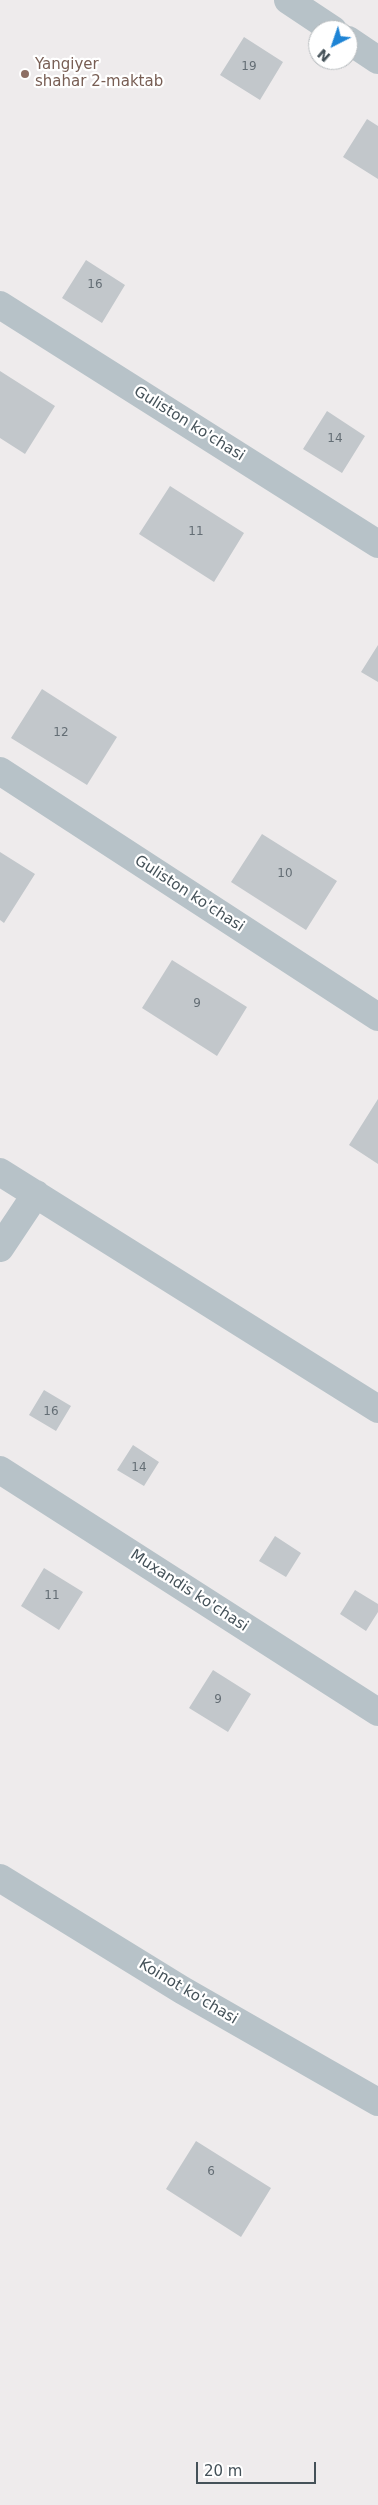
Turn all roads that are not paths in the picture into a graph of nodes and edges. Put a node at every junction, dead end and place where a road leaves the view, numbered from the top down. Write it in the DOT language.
graph roads {
  1 [pos="288,0"];
  2 [pos="318,20"];
  3 [pos="358,47"];
  4 [pos="378,60"];
  5 [pos="0,305"];
  6 [pos="378,544"];
  7 [pos="0,771"];
  8 [pos="378,1017"];
  9 [pos="0,1172"];
  10 [pos="36,1194"];
  11 [pos="0,1248"];
  12 [pos="378,1409"];
  13 [pos="0,1470"];
  14 [pos="378,1712"];
  15 [pos="0,1878"];
  16 [pos="378,2102"];
  1 -- 2 [label="street"];
  3 -- 4 [label="street"];
  5 -- 6 [label="street, Guliston ko'chasi"];
  7 -- 8 [label="street, Guliston ko'chasi"];
  9 -- 10 [label="street"];
  10 -- 11 [label="street"];
  10 -- 12 [label="street"];
  13 -- 14 [label="street, Muxandis ko'chasi"];
  15 -- 16 [label="street, Koinot ko'chasi"];
}
